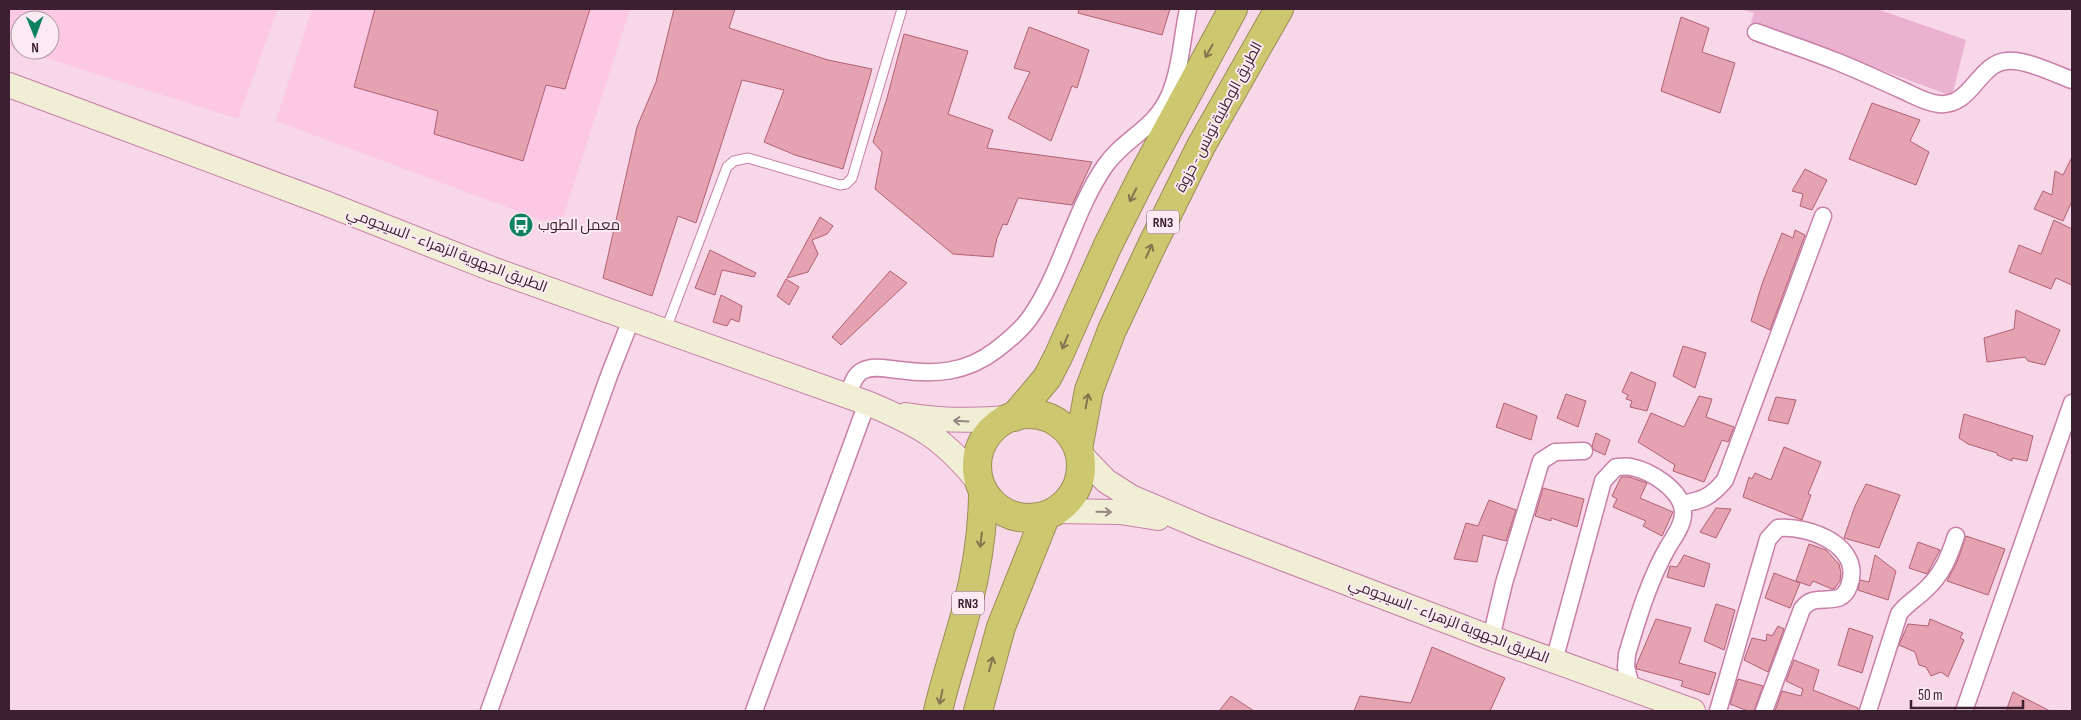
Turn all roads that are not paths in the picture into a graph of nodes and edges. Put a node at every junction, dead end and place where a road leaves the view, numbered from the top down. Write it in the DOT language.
graph roads {
  1 [pos="902,9"];
  2 [pos="1188,9"];
  3 [pos="1233,9"];
  4 [pos="1279,9"];
  5 [pos="1756,32"];
  6 [pos="2072,80"];
  7 [pos="9,85"];
  8 [pos="1823,216"];
  9 [pos="631,320"];
  10 [pos="665,332"];
  11 [pos="2072,403"];
  12 [pos="867,404"];
  13 [pos="1012,417"];
  14 [pos="1079,451"];
  15 [pos="1584,451"];
  16 [pos="982,488"];
  17 [pos="1682,504"];
  18 [pos="1050,513"];
  19 [pos="1206,529"];
  20 [pos="1956,536"];
  21 [pos="1491,638"];
  22 [pos="1554,661"];
  23 [pos="1632,690"];
  24 [pos="489,711"];
  25 [pos="754,711"];
  26 [pos="938,711"];
  27 [pos="978,711"];
  28 [pos="1693,711"];
  29 [pos="1718,711"];
  30 [pos="1764,711"];
  31 [pos="1868,711"];
  32 [pos="1964,711"];
  1 -- 10 [label="lane"];
  2 -- 12 [label="street"];
  3 -- 13 [label="highway, RN3, one-way"];
  14 -- 4 [label="highway, الطريق الوطنية تونس - حزوة / RN3, one-way"];
  5 -- 6 [label="street"];
  7 -- 9 [label="main road, الطريق الجهوية الزهراء - السيجومي"];
  8 -- 17 [label="street"];
  9 -- 10 [label="main road, الطريق الجهوية الزهراء - السيجومي"];
  9 -- 24 [label="street"];
  10 -- 12 [label="main road, الطريق الجهوية الزهراء - السيجومي"];
  11 -- 32 [label="street"];
  13 -- 12 [label="main road, الطريق الجهوية الزهراء - السيجومي, one-way"];
  12 -- 16 [label="main road, الطريق الجهوية الزهراء - السيجومي"];
  12 -- 25 [label="street"];
  13 -- 14 [label="highway"];
  13 -- 16 [label="highway, RN3"];
  14 -- 18 [label="highway, RN3"];
  14 -- 19 [label="main road, الطريق الجهوية الزهراء - السيجومي"];
  15 -- 21 [label="street"];
  16 -- 18 [label="highway"];
  16 -- 26 [label="highway, RN3, one-way"];
  17 -- 22 [label="street"];
  17 -- 23 [label="street"];
  18 -- 19 [label="main road, الطريق الجهوية الزهراء - السيجومي, one-way"];
  27 -- 18 [label="highway, RN3, one-way"];
  19 -- 21 [label="main road, الطريق الجهوية الزهراء - السيجومي"];
  20 -- 31 [label="street"];
  21 -- 22 [label="main road, الطريق الجهوية الزهراء - السيجومي"];
  22 -- 23 [label="main road, الطريق الجهوية الزهراء - السيجومي"];
  23 -- 28 [label="main road, الطريق الجهوية الزهراء - السيجومي"];
  29 -- 30 [label="street"];
}
